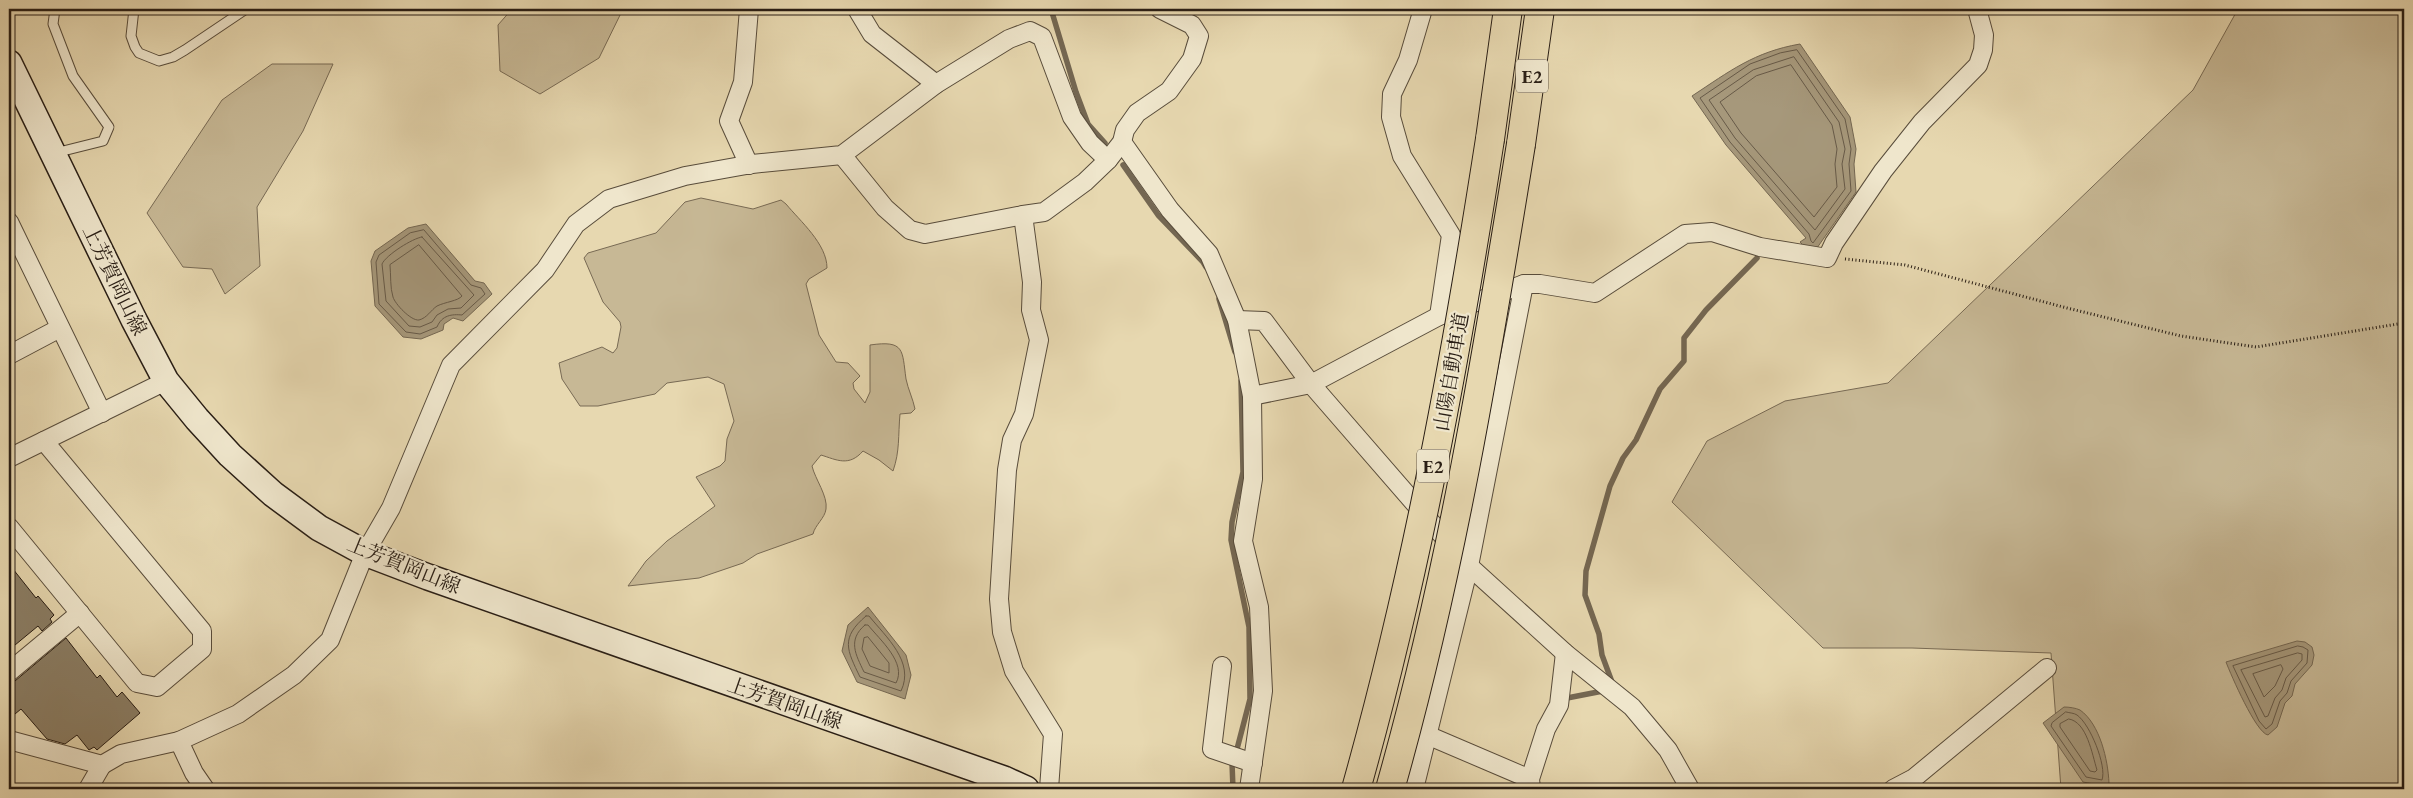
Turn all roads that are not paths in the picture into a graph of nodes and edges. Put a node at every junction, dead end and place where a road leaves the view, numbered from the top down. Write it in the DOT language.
graph roads {
  1 [pos="55,9"];
  2 [pos="134,9"];
  3 [pos="246,9"];
  4 [pos="749,9"];
  5 [pos="857,9"];
  6 [pos="1160,9"];
  7 [pos="1423,9"];
  8 [pos="1508,9"];
  9 [pos="1540,9"];
  10 [pos="1978,9"];
  11 [pos="9,63"];
  12 [pos="936,84"];
  13 [pos="1122,142"];
  14 [pos="53,153"];
  15 [pos="842,155"];
  16 [pos="1108,160"];
  17 [pos="749,165"];
  18 [pos="1023,215"];
  19 [pos="9,222"];
  20 [pos="14,246"];
  21 [pos="1524,284"];
  22 [pos="1439,316"];
  23 [pos="1237,320"];
  24 [pos="60,328"];
  25 [pos="9,355"];
  26 [pos="166,381"];
  27 [pos="1311,384"];
  28 [pos="1252,396"];
  29 [pos="102,413"];
  30 [pos="44,441"];
  31 [pos="9,458"];
  32 [pos="9,527"];
  33 [pos="14,545"];
  34 [pos="365,553"];
  35 [pos="1469,566"];
  36 [pos="80,613"];
  37 [pos="1565,653"];
  38 [pos="1222,666"];
  39 [pos="2047,668"];
  40 [pos="9,672"];
  41 [pos="1427,735"];
  42 [pos="9,740"];
  43 [pos="179,741"];
  44 [pos="1252,763"];
  45 [pos="102,765"];
  46 [pos="1527,780"];
  47 [pos="88,789"];
  48 [pos="205,789"];
  49 [pos="1026,789"];
  50 [pos="1049,789"];
  51 [pos="1249,789"];
  52 [pos="1356,789"];
  53 [pos="1390,789"];
  54 [pos="1414,789"];
  55 [pos="1690,789"];
  56 [pos="1893,789"];
  1 -- 14 [label="lane"];
  2 -- 3 [label="lane"];
  4 -- 17 [label="street"];
  5 -- 12 [label="street"];
  6 -- 13 [label="street"];
  7 -- 22 [label="street"];
  8 -- 52 [label="highway, 山陽自動車道 / E2, bridge"];
  9 -- 53 [label="highway, 山陽自動車道 / E2, bridge"];
  10 -- 21 [label="street"];
  11 -- 14 [label="main road, 上芳賀岡山線"];
  12 -- 15 [label="street"];
  12 -- 16 [label="street"];
  13 -- 16 [label="street"];
  13 -- 23 [label="street"];
  14 -- 26 [label="main road, 上芳賀岡山線"];
  15 -- 17 [label="street"];
  15 -- 18 [label="street"];
  16 -- 18 [label="street"];
  17 -- 34 [label="street"];
  18 -- 50 [label="street"];
  19 -- 20 [label="street"];
  20 -- 24 [label="street"];
  21 -- 22 [label="street"];
  21 -- 35 [label="street"];
  22 -- 27 [label="street"];
  23 -- 27 [label="street"];
  23 -- 28 [label="street"];
  24 -- 25 [label="street"];
  24 -- 29 [label="street"];
  26 -- 29 [label="street"];
  26 -- 34 [label="main road, 上芳賀岡山線"];
  27 -- 28 [label="street"];
  27 -- 35 [label="street"];
  28 -- 44 [label="street"];
  29 -- 30 [label="street"];
  30 -- 31 [label="street"];
  30 -- 36 [label="street"];
  32 -- 33 [label="street"];
  33 -- 36 [label="street"];
  34 -- 43 [label="street"];
  34 -- 49 [label="main road, 上芳賀岡山線"];
  35 -- 37 [label="street"];
  35 -- 41 [label="street"];
  36 -- 40 [label="street"];
  37 -- 46 [label="street"];
  37 -- 55 [label="street"];
  38 -- 44 [label="street"];
  39 -- 56 [label="street"];
  41 -- 46 [label="street"];
  41 -- 54 [label="street"];
  42 -- 45 [label="street"];
  43 -- 45 [label="street"];
  43 -- 48 [label="street"];
  44 -- 51 [label="street"];
  45 -- 47 [label="street"];
}
